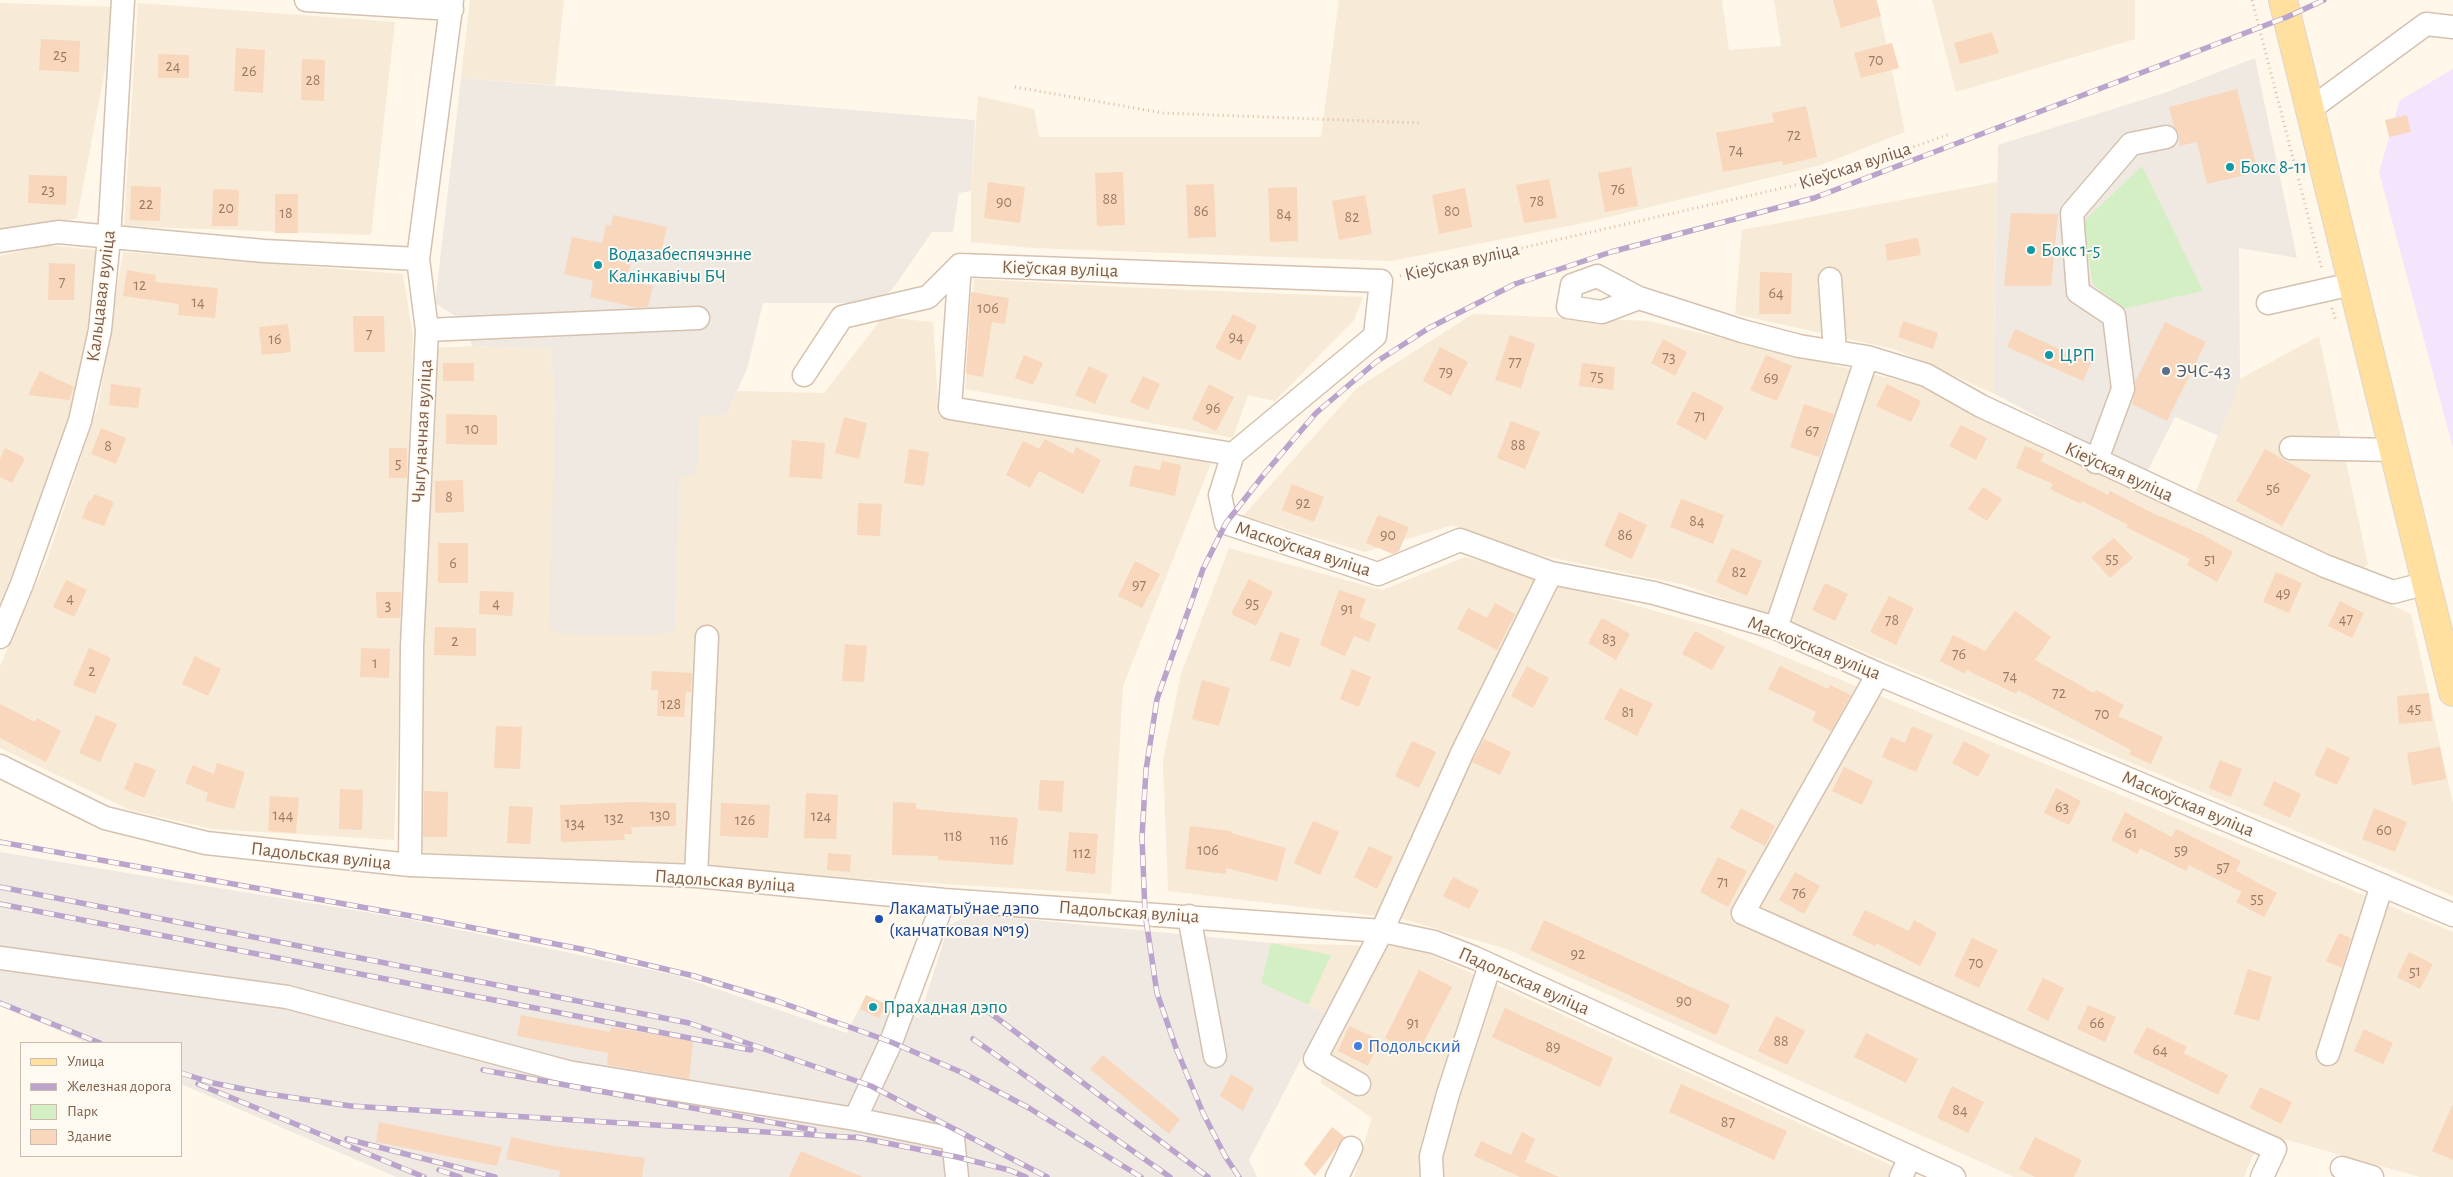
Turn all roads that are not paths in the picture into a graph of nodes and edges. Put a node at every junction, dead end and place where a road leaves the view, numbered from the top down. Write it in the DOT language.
graph roads {
  1 [pos="123,0"];
  2 [pos="306,0"];
  3 [pos="2283,0"];
  4 [pos="452,4"];
  5 [pos="2453,27"];
  6 [pos="2309,110"];
  7 [pos="2166,137"];
  8 [pos="109,238"];
  9 [pos="0,241"];
  10 [pos="418,259"];
  11 [pos="960,265"];
  12 [pos="1830,279"];
  13 [pos="2352,284"];
  14 [pos="1638,298"];
  15 [pos="2268,303"];
  16 [pos="698,318"];
  17 [pos="427,330"];
  18 [pos="1835,352"];
  19 [pos="1867,357"];
  20 [pos="804,375"];
  21 [pos="2291,448"];
  22 [pos="2394,450"];
  23 [pos="1232,454"];
  24 [pos="2096,462"];
  25 [pos="1551,573"];
  26 [pos="2427,583"];
  27 [pos="1776,628"];
  28 [pos="2446,634"];
  29 [pos="0,637"];
  30 [pos="707,637"];
  31 [pos="1878,674"];
  32 [pos="2453,692"];
  33 [pos="0,766"];
  34 [pos="410,866"];
  35 [pos="696,876"];
  36 [pos="2382,885"];
  37 [pos="944,900"];
  38 [pos="2453,915"];
  39 [pos="1189,916"];
  40 [pos="1382,931"];
  41 [pos="0,958"];
  42 [pos="1490,965"];
  43 [pos="2328,1054"];
  44 [pos="1215,1056"];
  45 [pos="1359,1084"];
  46 [pos="855,1119"];
  47 [pos="1351,1148"];
  48 [pos="1905,1167"];
  49 [pos="2342,1168"];
  50 [pos="958,1177"];
  51 [pos="1337,1177"];
  52 [pos="1432,1177"];
  53 [pos="1954,1177"];
  54 [pos="2262,1177"];
  55 [pos="2372,1177"];
  1 -- 8 [label="street, Кальцавая вуліца"];
  2 -- 4 [label="street"];
  3 -- 6 [label="main road"];
  4 -- 10 [label="street, Чыгуначная вуліца"];
  5 -- 6 [label="street"];
  6 -- 13 [label="main road"];
  7 -- 24 [label="street"];
  8 -- 9 [label="street"];
  8 -- 10 [label="street"];
  8 -- 29 [label="street, Кальцавая вуліца"];
  10 -- 17 [label="street, Чыгуначная вуліца"];
  11 -- 20 [label="street"];
  11 -- 23 [label="street"];
  11 -- 23 [label="street, Кіеўская вуліца"];
  12 -- 18 [label="street"];
  13 -- 15 [label="street"];
  13 -- 22 [label="main road"];
  14 -- 18 [label="street, Кіеўская вуліца"];
  16 -- 17 [label="street"];
  17 -- 34 [label="street, Чыгуначная вуліца"];
  18 -- 19 [label="street, Кіеўская вуліца"];
  19 -- 24 [label="street, Кіеўская вуліца"];
  19 -- 27 [label="street"];
  21 -- 22 [label="street"];
  22 -- 26 [label="main road"];
  23 -- 25 [label="street, Маскоўская вуліца"];
  24 -- 26 [label="street, Кіеўская вуліца"];
  25 -- 27 [label="street, Маскоўская вуліца"];
  25 -- 40 [label="street"];
  26 -- 28 [label="main road"];
  27 -- 31 [label="street, Маскоўская вуліца"];
  28 -- 32 [label="main road"];
  30 -- 35 [label="street"];
  31 -- 36 [label="street, Маскоўская вуліца"];
  31 -- 54 [label="street"];
  33 -- 34 [label="street, Падольская вуліца"];
  34 -- 35 [label="street, Падольская вуліца"];
  35 -- 37 [label="street, Падольская вуліца"];
  36 -- 38 [label="street, Маскоўская вуліца"];
  36 -- 43 [label="street"];
  37 -- 39 [label="street, Падольская вуліца"];
  37 -- 46 [label="street"];
  39 -- 40 [label="street, Падольская вуліца"];
  39 -- 44 [label="street"];
  40 -- 42 [label="street, Падольская вуліца"];
  40 -- 45 [label="street"];
  41 -- 46 [label="street"];
  42 -- 48 [label="street, Падольская вуліца"];
  42 -- 52 [label="street"];
  46 -- 50 [label="street"];
  47 -- 51 [label="street"];
  48 -- 53 [label="street, Падольская вуліца"];
  49 -- 55 [label="street"];
}
